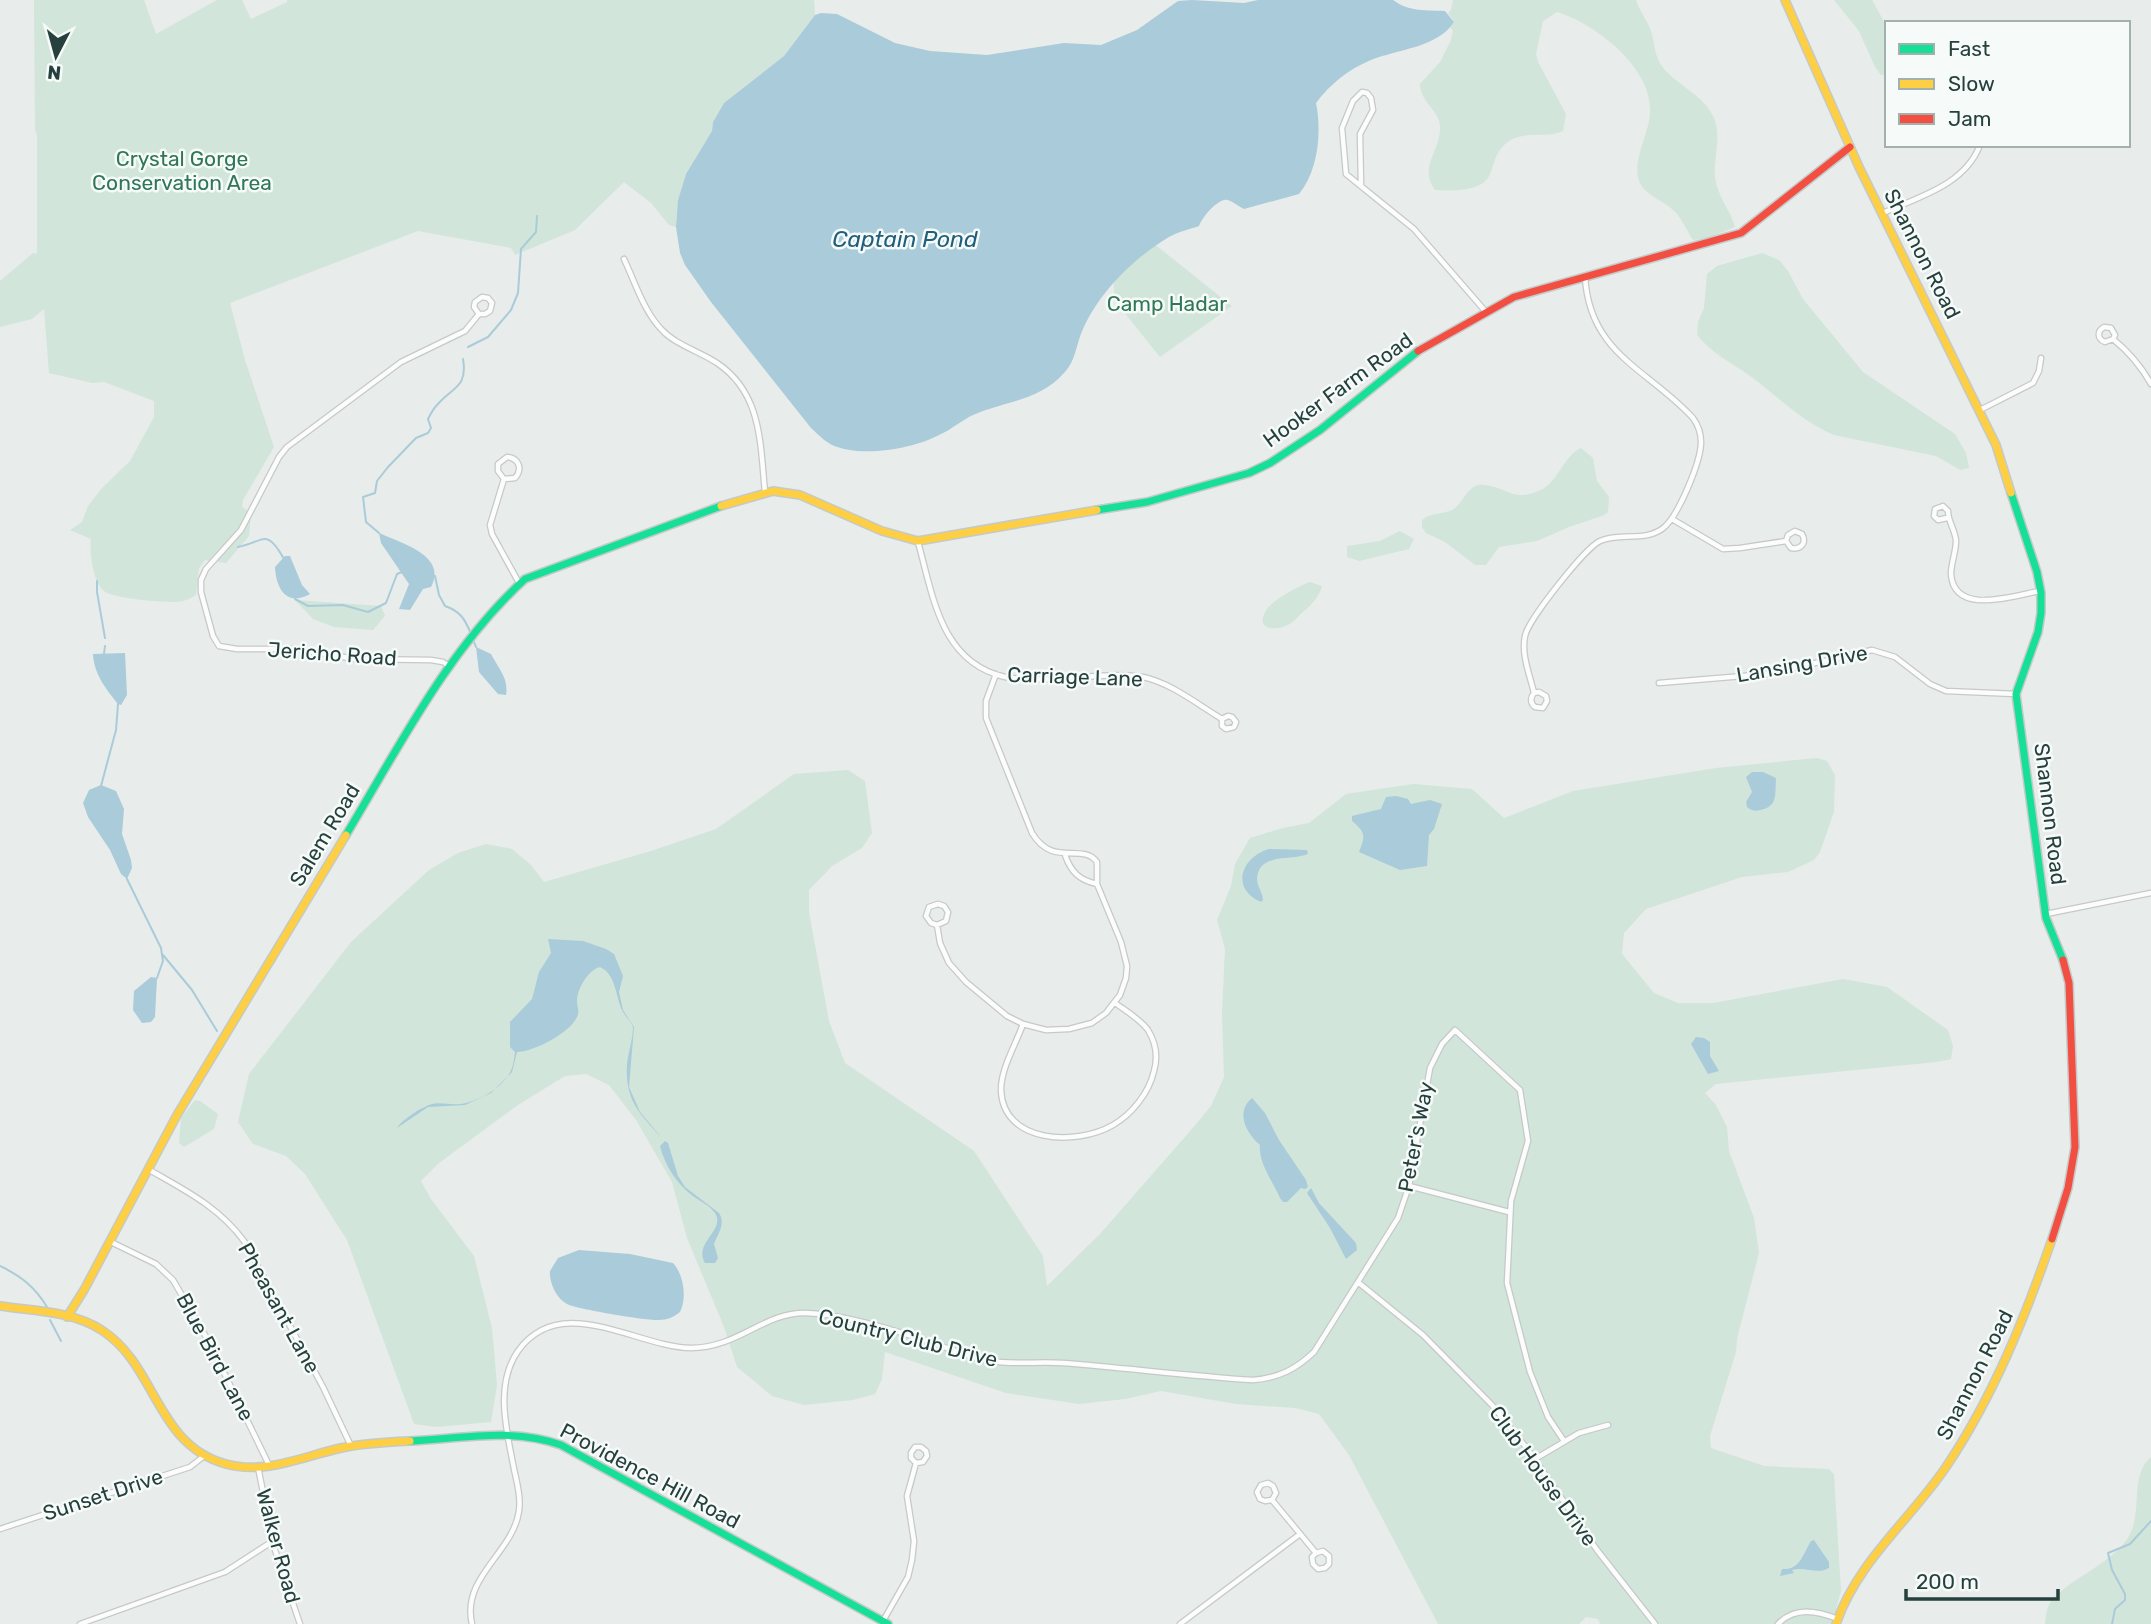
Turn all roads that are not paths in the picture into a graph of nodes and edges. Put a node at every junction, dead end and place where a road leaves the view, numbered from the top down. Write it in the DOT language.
graph roads {
  1 [pos="1785,0"];
  2 [pos="1850,147"];
  3 [pos="1979,147"];
  4 [pos="1361,185"];
  5 [pos="1883,213"];
  6 [pos="624,259"];
  7 [pos="1585,276"];
  8 [pos="1486,313"];
  9 [pos="480,314"];
  10 [pos="2113,339"];
  11 [pos="2041,358"];
  12 [pos="2151,384"];
  13 [pos="1980,410"];
  14 [pos="505,479"];
  15 [pos="765,492"];
  16 [pos="732,502"];
  17 [pos="1947,518"];
  18 [pos="1672,519"];
  19 [pos="918,541"];
  20 [pos="1786,541"];
  21 [pos="519,583"];
  22 [pos="2041,590"];
  23 [pos="449,666"];
  24 [pos="996,674"];
  25 [pos="1659,683"];
  26 [pos="1534,694"];
  27 [pos="2017,694"];
  28 [pos="1222,719"];
  29 [pos="1065,855"];
  30 [pos="1097,884"];
  31 [pos="2151,893"];
  32 [pos="2046,914"];
  33 [pos="937,925"];
  34 [pos="1115,1003"];
  35 [pos="1023,1024"];
  36 [pos="147,1169"];
  37 [pos="1409,1186"];
  38 [pos="1510,1212"];
  39 [pos="109,1241"];
  40 [pos="1359,1283"];
  41 [pos="0,1306"];
  42 [pos="67,1317"];
  43 [pos="1608,1425"];
  44 [pos="508,1437"];
  45 [pos="1564,1441"];
  46 [pos="351,1446"];
  47 [pos="204,1456"];
  48 [pos="1535,1459"];
  49 [pos="916,1463"];
  50 [pos="269,1466"];
  51 [pos="258,1467"];
  52 [pos="1272,1500"];
  53 [pos="0,1530"];
  54 [pos="1300,1534"];
  55 [pos="273,1541"];
  56 [pos="1316,1553"];
  57 [pos="1837,1621"];
  58 [pos="885,1623"];
  59 [pos="80,1624"];
  60 [pos="300,1624"];
  61 [pos="471,1624"];
  62 [pos="1180,1624"];
  63 [pos="1655,1624"];
  64 [pos="1778,1624"];
  1 -- 2 [label="street, Shannon Road"];
  2 -- 5 [label="street, Shannon Road"];
  2 -- 7 [label="street, Hooker Farm Road"];
  3 -- 5 [label="street"];
  4 -- 4 [label="street"];
  4 -- 8 [label="street"];
  5 -- 13 [label="street, Shannon Road"];
  6 -- 15 [label="street"];
  7 -- 8 [label="street, Hooker Farm Road"];
  7 -- 18 [label="street"];
  8 -- 19 [label="street, Hooker Farm Road"];
  9 -- 9 [label="street"];
  9 -- 23 [label="street, Jericho Road"];
  10 -- 12 [label="street"];
  11 -- 13 [label="street"];
  13 -- 22 [label="street, Shannon Road"];
  14 -- 14 [label="street"];
  14 -- 21 [label="street"];
  15 -- 16 [label="street, Hooker Farm Road"];
  15 -- 19 [label="street, Hooker Farm Road"];
  16 -- 21 [label="street, Salem Road"];
  17 -- 22 [label="street"];
  18 -- 20 [label="street"];
  18 -- 26 [label="street"];
  19 -- 24 [label="street, Carriage Lane"];
  20 -- 20 [label="street"];
  21 -- 23 [label="street, Salem Road"];
  22 -- 27 [label="street, Shannon Road"];
  23 -- 36 [label="street, Salem Road"];
  24 -- 28 [label="street, Carriage Lane"];
  24 -- 29 [label="street"];
  25 -- 27 [label="street, Lansing Drive"];
  27 -- 32 [label="street, Shannon Road"];
  29 -- 30 [label="street"];
  29 -- 30 [label="street"];
  30 -- 34 [label="street"];
  31 -- 32 [label="street"];
  32 -- 57 [label="street, Shannon Road"];
  33 -- 33 [label="street"];
  33 -- 35 [label="street"];
  34 -- 35 [label="street"];
  34 -- 35 [label="street"];
  36 -- 39 [label="street, Salem Road"];
  36 -- 46 [label="street, Pheasant Lane"];
  37 -- 38 [label="street"];
  37 -- 38 [label="street, Peter's Way"];
  37 -- 40 [label="street, Peter's Way"];
  38 -- 45 [label="street"];
  39 -- 42 [label="street, Salem Road"];
  39 -- 50 [label="street, Blue Bird Lane"];
  40 -- 44 [label="street, Country Club Drive"];
  40 -- 48 [label="street, Club House Drive"];
  41 -- 42 [label="street, Providence Hill Road"];
  42 -- 47 [label="street, Providence Hill Road"];
  43 -- 45 [label="street"];
  44 -- 46 [label="street, Providence Hill Road"];
  44 -- 58 [label="street, Providence Hill Road"];
  44 -- 61 [label="street"];
  45 -- 48 [label="street"];
  46 -- 50 [label="street, Providence Hill Road"];
  47 -- 51 [label="street, Providence Hill Road"];
  47 -- 53 [label="street, Sunset Drive"];
  48 -- 63 [label="street, Club House Drive"];
  49 -- 58 [label="street"];
  50 -- 51 [label="street, Providence Hill Road"];
  51 -- 55 [label="street, Walker Road"];
  52 -- 52 [label="street"];
  52 -- 54 [label="street"];
  54 -- 56 [label="street"];
  54 -- 62 [label="street"];
  55 -- 59 [label="street"];
  55 -- 60 [label="street, Walker Road"];
  56 -- 56 [label="street"];
  57 -- 64 [label="street"];
}
